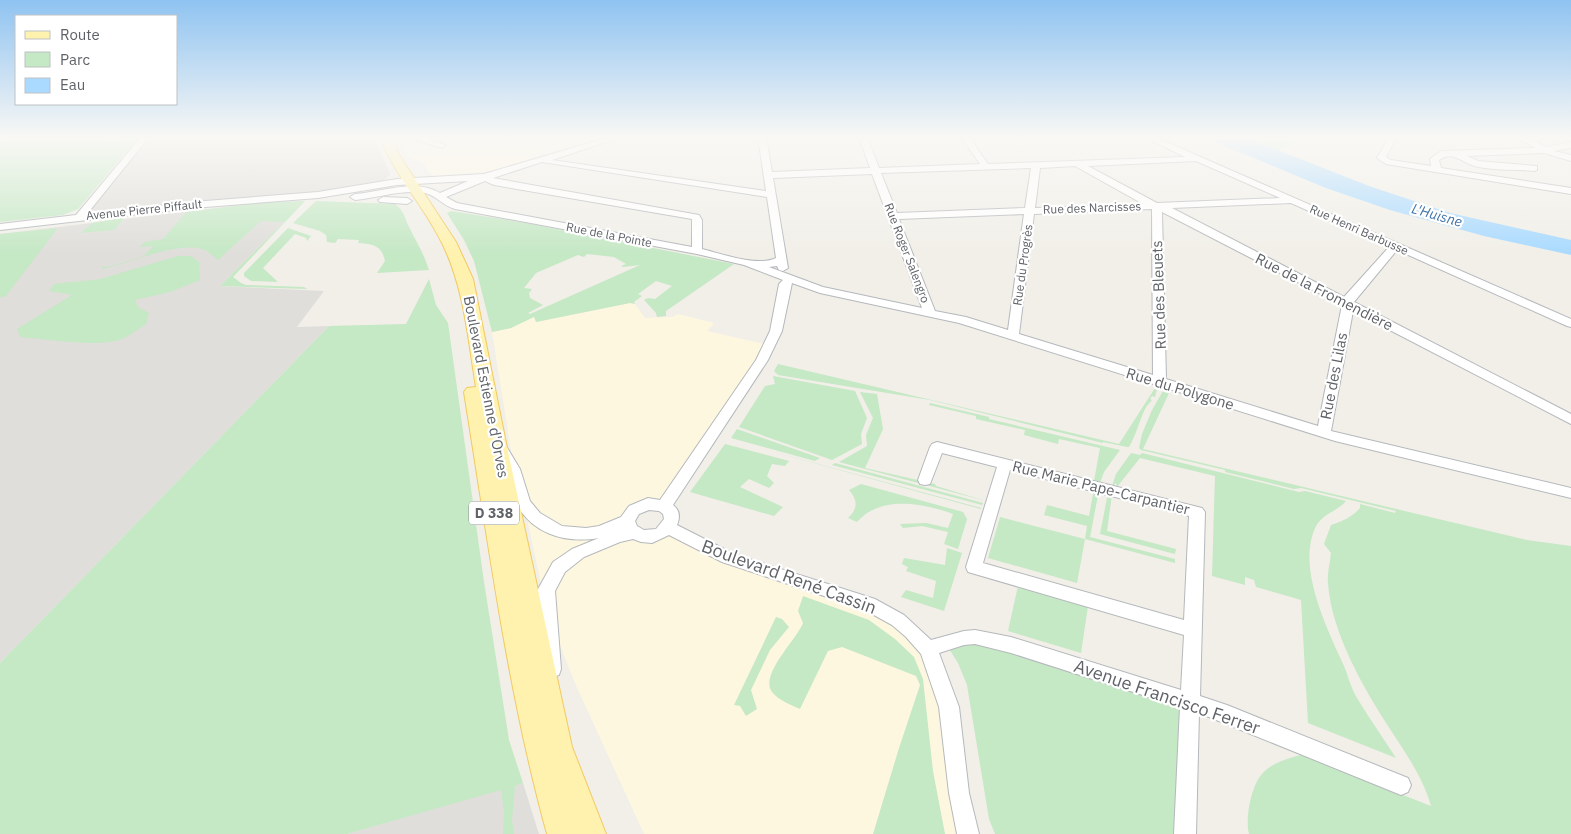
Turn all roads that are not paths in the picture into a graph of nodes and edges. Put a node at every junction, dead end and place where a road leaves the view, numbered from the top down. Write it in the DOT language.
graph roads {
  1 [pos="768,175"];
  2 [pos="113,176"];
  3 [pos="397,176"];
  4 [pos="401,176"];
  5 [pos="489,176"];
  6 [pos="644,176"];
  7 [pos="878,176"];
  8 [pos="1035,176"];
  9 [pos="1100,176"];
  10 [pos="1237,176"];
  11 [pos="1475,176"];
  12 [pos="485,177"];
  13 [pos="406,187"];
  14 [pos="1571,191"];
  15 [pos="318,194"];
  16 [pos="772,195"];
  17 [pos="1292,200"];
  18 [pos="442,201"];
  19 [pos="1157,207"];
  20 [pos="1031,210"];
  21 [pos="428,211"];
  22 [pos="893,216"];
  23 [pos="79,218"];
  24 [pos="0,226"];
  25 [pos="1395,246"];
  26 [pos="697,251"];
  27 [pos="782,259"];
  28 [pos="748,263"];
  29 [pos="790,280"];
  30 [pos="1348,304"];
  31 [pos="930,313"];
  32 [pos="1571,323"];
  33 [pos="1013,335"];
  34 [pos="1160,383"];
  35 [pos="1571,420"];
  36 [pos="1324,433"];
  37 [pos="495,438"];
  38 [pos="1005,464"];
  39 [pos="925,480"];
  40 [pos="1571,493"];
  41 [pos="664,506"];
  42 [pos="630,527"];
  43 [pos="669,528"];
  44 [pos="1192,630"];
  45 [pos="928,650"];
  46 [pos="1190,702"];
  47 [pos="558,747"];
  48 [pos="1401,785"];
  49 [pos="562,834"];
  50 [pos="591,834"];
  51 [pos="968,834"];
  52 [pos="1185,834"];
  1 -- 16 [label="street"];
  2 -- 23 [label="street"];
  3 -- 13 [label="main road, Boulevard Estienne d'Orves / D 338"];
  4 -- 13 [label="main road, Boulevard Estienne d'Orves / D 338"];
  5 -- 12 [label="street"];
  6 -- 16 [label="street"];
  7 -- 22 [label="street, Rue Roger Salengro"];
  8 -- 20 [label="street, Rue du Progrès"];
  9 -- 19 [label="street, Rue de la Fromendière"];
  10 -- 17 [label="street, Rue Henri Barbusse"];
  11 -- 14 [label="street"];
  12 -- 13 [label="street"];
  12 -- 18 [label="street"];
  12 -- 26 [label="street"];
  13 -- 15 [label="street, Avenue Pierre Piffault"];
  13 -- 15 [label="street, Avenue Pierre Piffault"];
  13 -- 18 [label="street, Rue de la Pointe"];
  13 -- 21 [label="main road, Boulevard Estienne d'Orves / D 338"];
  13 -- 49 [label="main road, Boulevard Estienne d'Orves / D 338"];
  15 -- 23 [label="street, Avenue Pierre Piffault"];
  16 -- 27 [label="street"];
  17 -- 19 [label="street, Rue des Narcisses"];
  17 -- 25 [label="street, Rue Henri Barbusse"];
  18 -- 21 [label="street"];
  18 -- 26 [label="street, Rue de la Pointe"];
  19 -- 20 [label="street, Rue des Narcisses"];
  19 -- 30 [label="street, Rue de la Fromendière"];
  19 -- 34 [label="street, Rue des Bleuets"];
  20 -- 22 [label="street, Rue des Narcisses"];
  20 -- 33 [label="street, Rue du Progrès"];
  21 -- 37 [label="main road, Boulevard Estienne d'Orves / D 338"];
  22 -- 31 [label="street, Rue Roger Salengro"];
  23 -- 24 [label="street, Avenue Pierre Piffault"];
  25 -- 30 [label="street, Rue des Lilas"];
  25 -- 32 [label="street, Rue Henri Barbusse"];
  26 -- 28 [label="street, Rue de la Pointe"];
  27 -- 28 [label="street, Rue de la Pointe"];
  27 -- 29 [label="street"];
  28 -- 29 [label="street, Rue du Polygone"];
  29 -- 31 [label="street, Rue du Polygone"];
  29 -- 41 [label="street"];
  30 -- 35 [label="street, Rue de la Fromendière"];
  30 -- 36 [label="street, Rue des Lilas"];
  31 -- 33 [label="street, Rue du Polygone"];
  33 -- 34 [label="street, Rue du Polygone"];
  34 -- 36 [label="street, Rue du Polygone"];
  36 -- 40 [label="street, Rue du Polygone"];
  37 -- 42 [label="street"];
  37 -- 47 [label="main road, Boulevard Estienne d'Orves / D 338"];
  38 -- 39 [label="street, Rue Marie Pape-Carpantier"];
  38 -- 44 [label="street, Rue Marie Pape-Carpantier"];
  38 -- 44 [label="street, Rue Marie Pape-Carpantier"];
  41 -- 42 [label="street"];
  41 -- 43 [label="street"];
  42 -- 43 [label="street"];
  42 -- 47 [label="street"];
  43 -- 45 [label="street, Boulevard René Cassin"];
  44 -- 46 [label="street"];
  45 -- 46 [label="street, Avenue Francisco Ferrer"];
  45 -- 51 [label="street"];
  46 -- 48 [label="street, Avenue Francisco Ferrer"];
  46 -- 52 [label="street"];
  47 -- 50 [label="main road, Boulevard Estienne d'Orves / D 338"];
}
